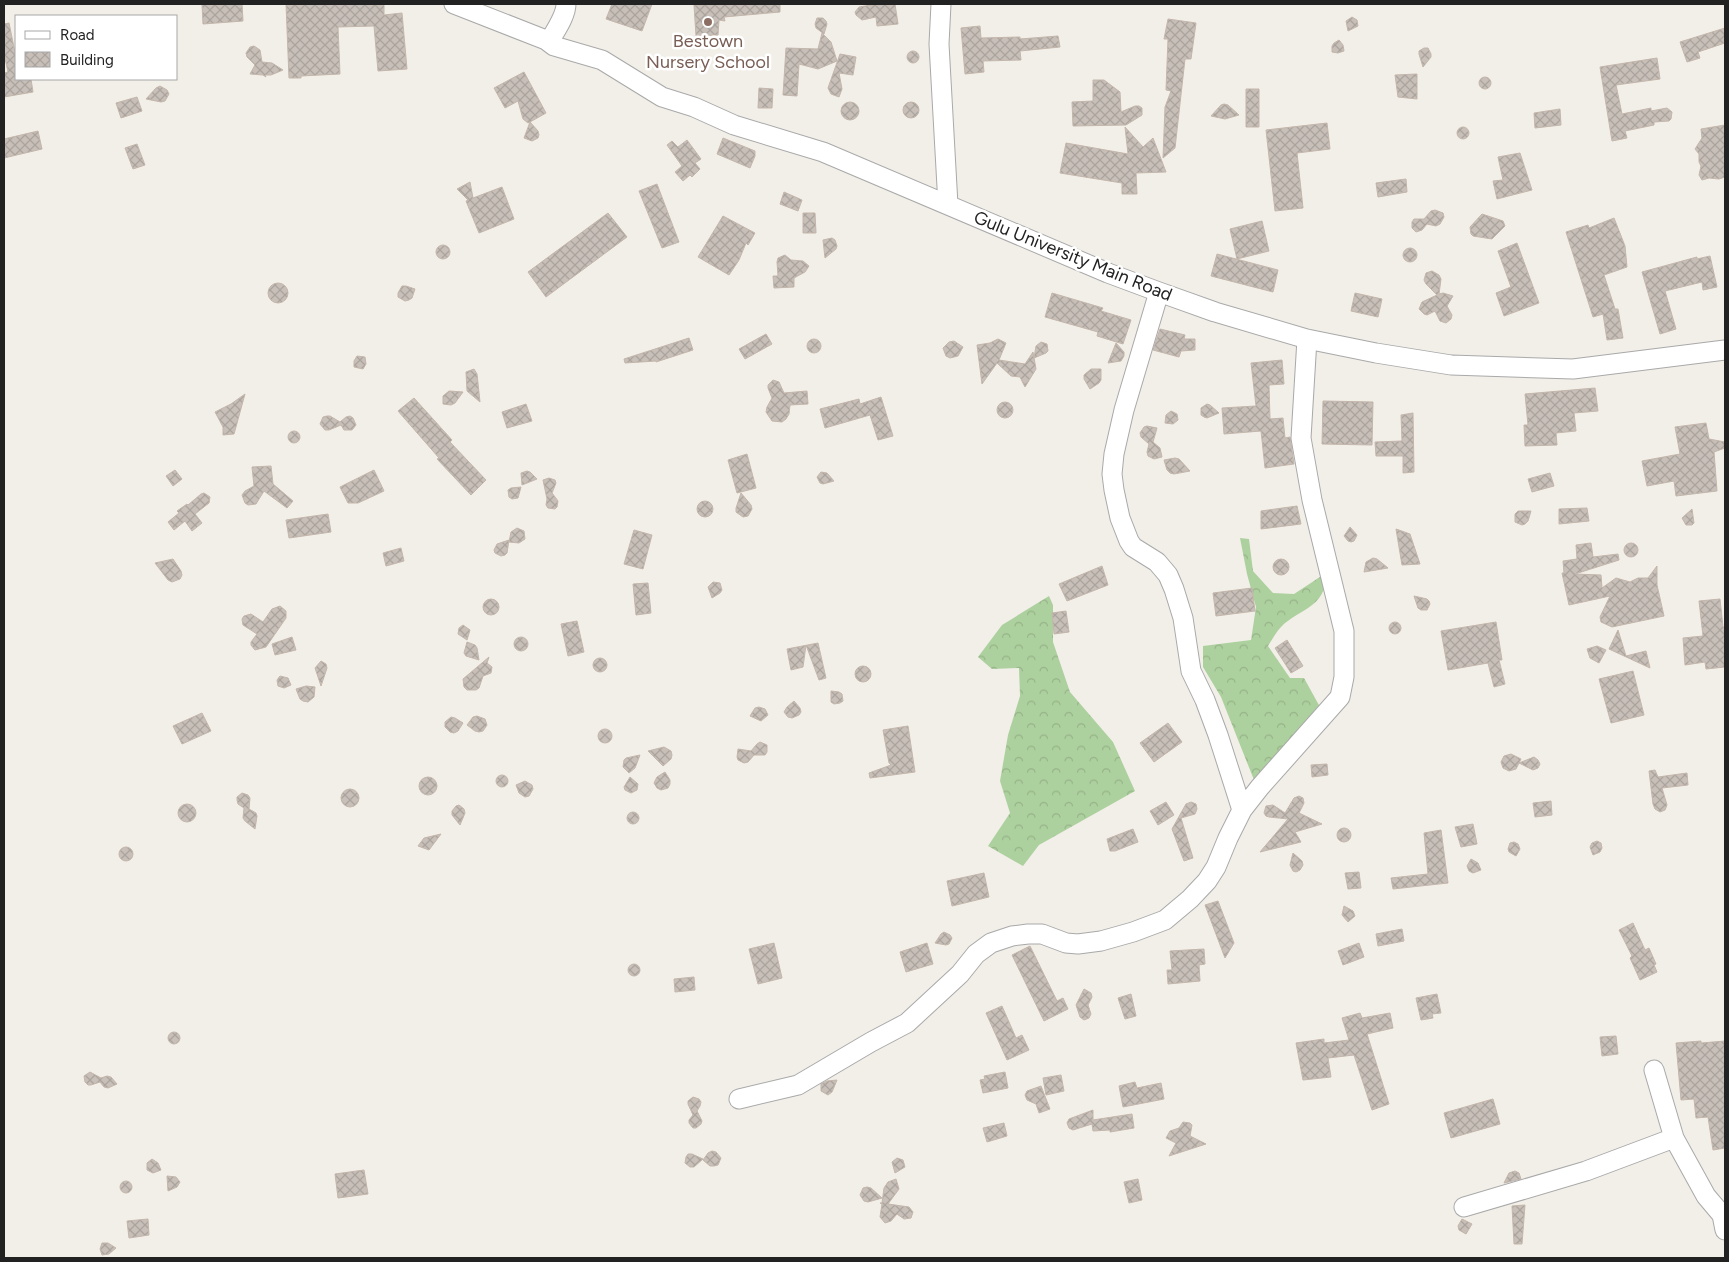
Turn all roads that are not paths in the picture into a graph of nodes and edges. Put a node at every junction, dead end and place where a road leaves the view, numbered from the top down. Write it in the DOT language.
graph roads {
  1 [pos="454,4"];
  2 [pos="566,4"];
  3 [pos="942,4"];
  4 [pos="548,42"];
  5 [pos="948,205"];
  6 [pos="1159,292"];
  7 [pos="1307,339"];
  8 [pos="1725,350"];
  9 [pos="1242,810"];
  10 [pos="1654,1070"];
  11 [pos="739,1099"];
  12 [pos="1674,1138"];
  13 [pos="1464,1207"];
  14 [pos="1725,1230"];
  1 -- 4 [label="street, Gulu University Main Road"];
  2 -- 4 [label="street"];
  3 -- 5 [label="street"];
  4 -- 5 [label="street, Gulu University Main Road"];
  5 -- 6 [label="street, Gulu University Main Road"];
  6 -- 7 [label="street, Gulu University Main Road"];
  6 -- 9 [label="street"];
  7 -- 8 [label="street, Gulu University Main Road"];
  7 -- 9 [label="street"];
  9 -- 11 [label="street"];
  10 -- 12 [label="street"];
  12 -- 13 [label="street"];
  12 -- 14 [label="street"];
}
